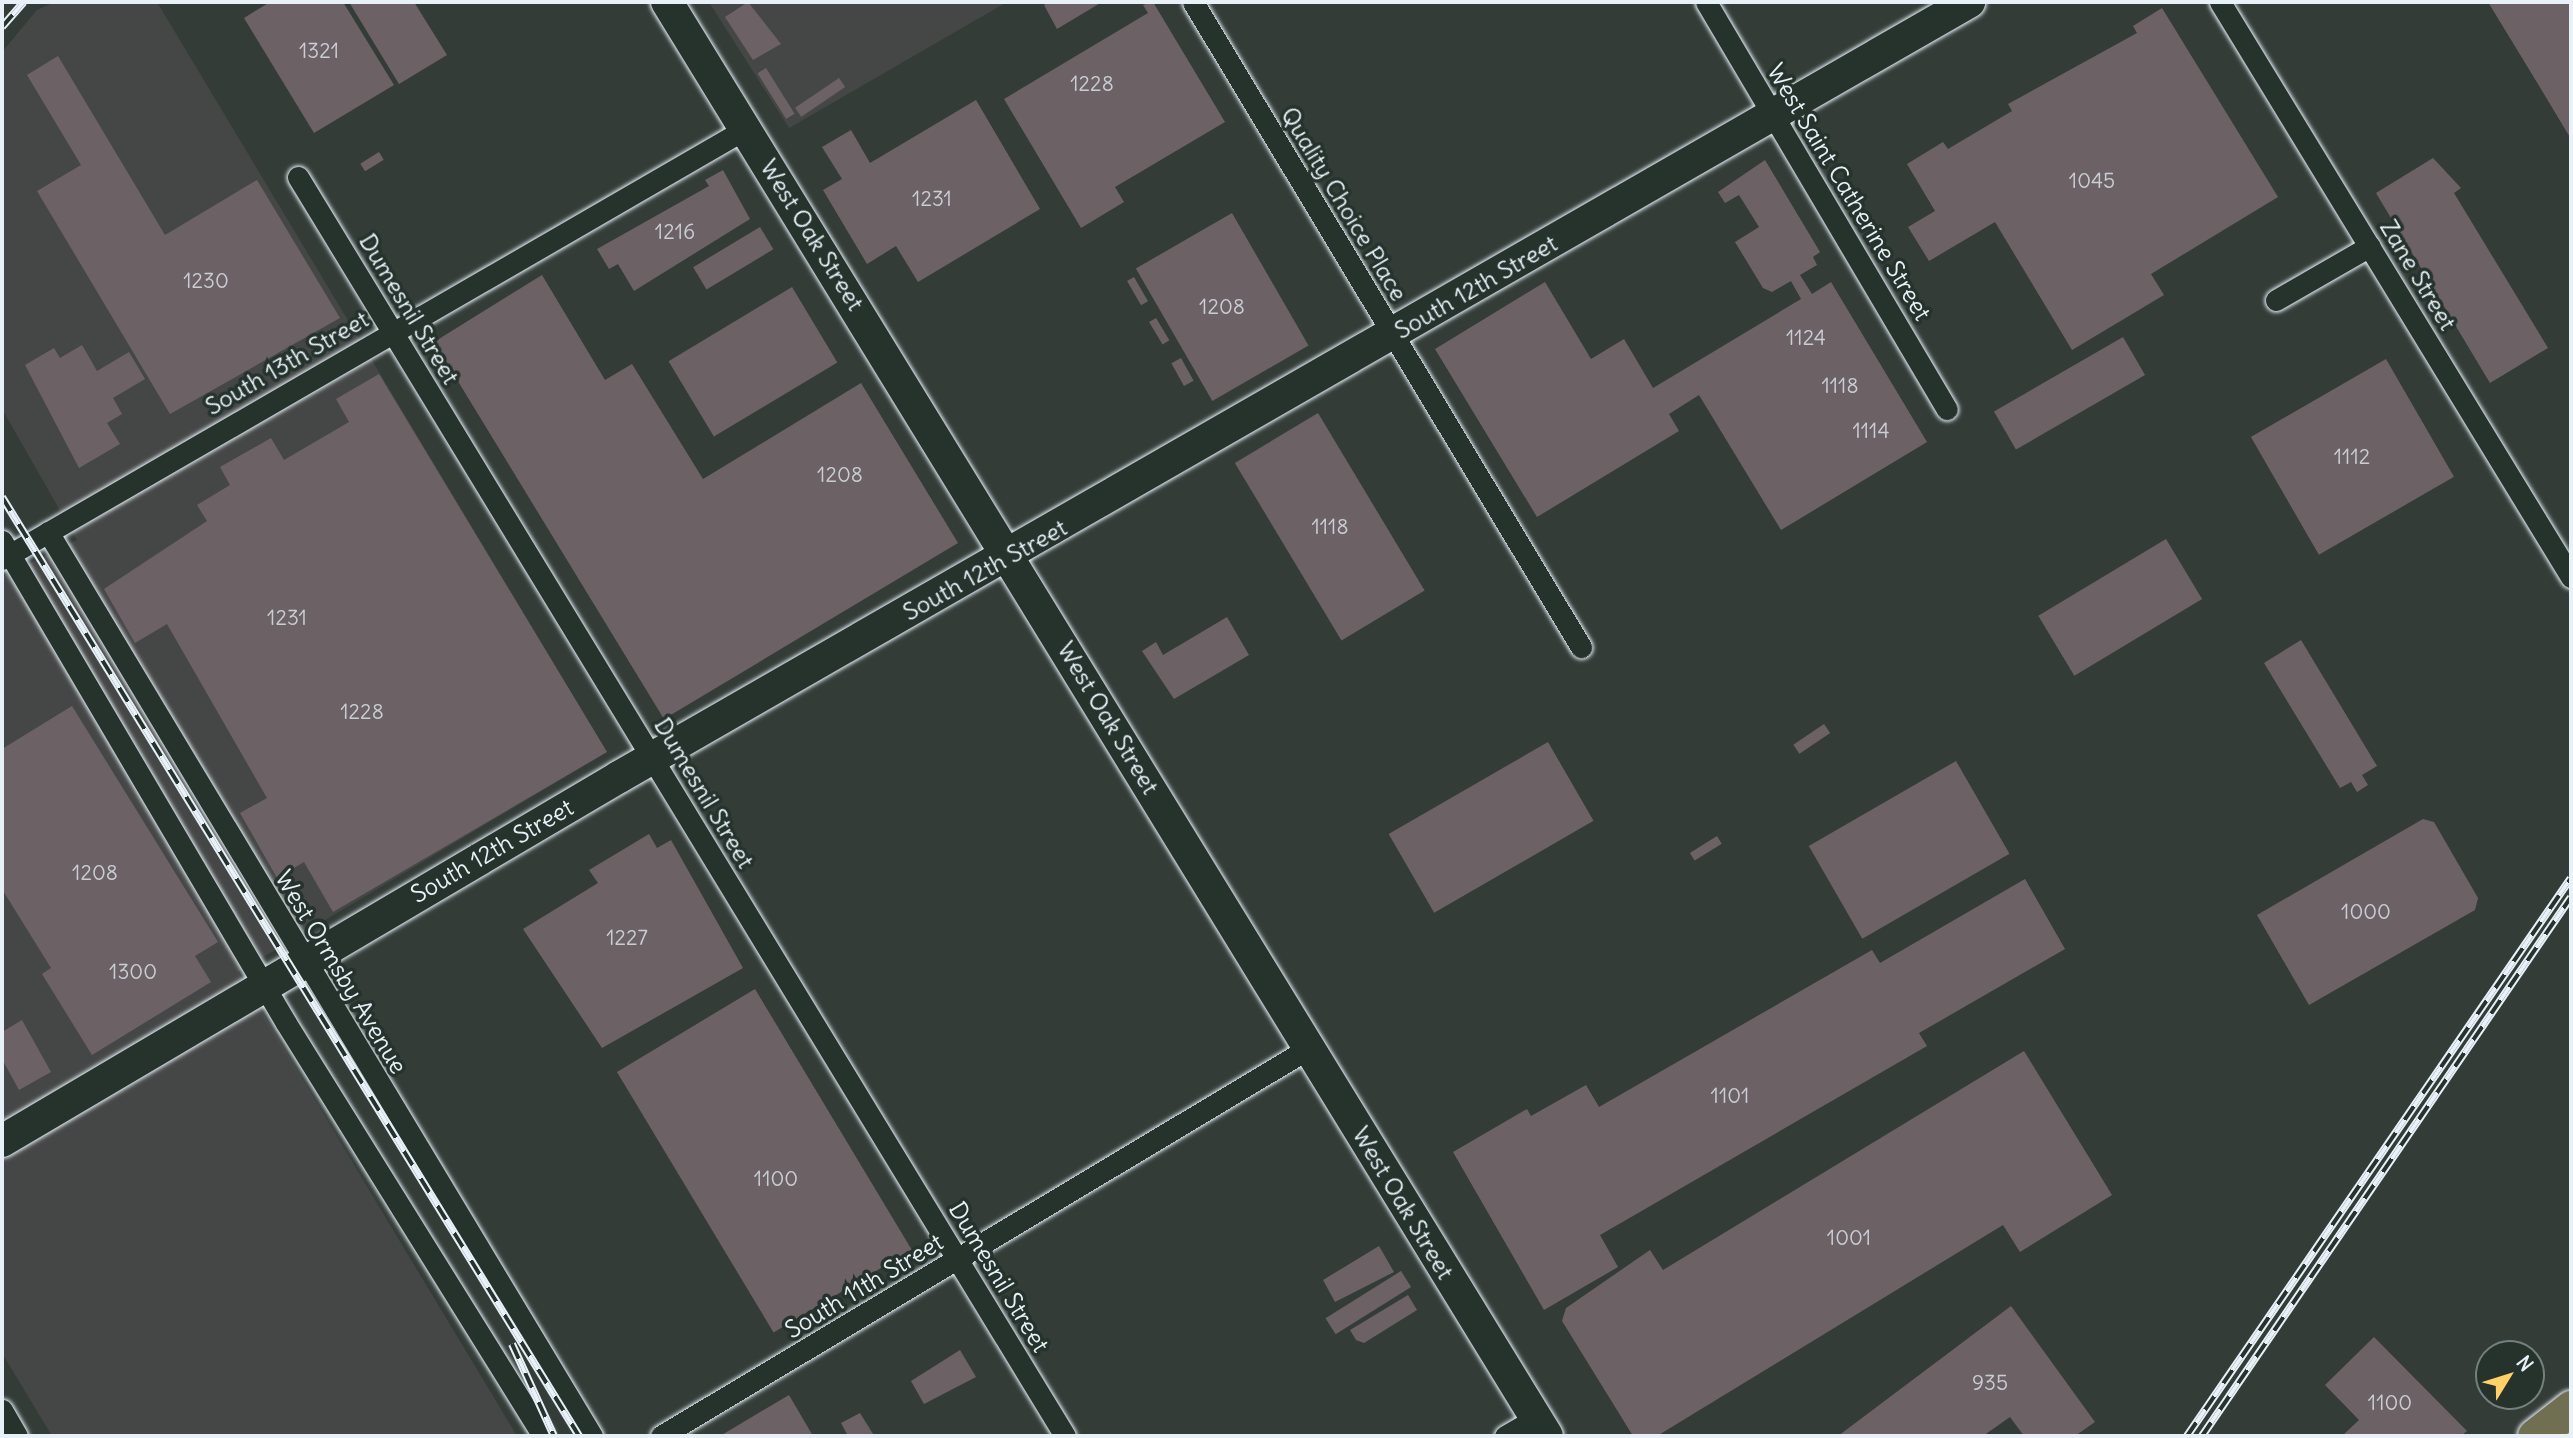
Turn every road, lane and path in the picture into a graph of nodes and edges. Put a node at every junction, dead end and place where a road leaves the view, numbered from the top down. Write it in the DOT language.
graph roads {
  1 [pos="667,2"];
  2 [pos="1193,2"];
  3 [pos="1706,2"];
  4 [pos="1969,2"];
  5 [pos="2220,2"];
  6 [pos="1774,115"];
  7 [pos="745,129"];
  8 [pos="298,177"];
  9 [pos="2370,246"];
  10 [pos="2276,300"];
  11 [pos="392,332"];
  12 [pos="1392,336"];
  13 [pos="1947,409"];
  14 [pos="48,532"];
  15 [pos="5,551"];
  16 [pos="1011,558"];
  17 [pos="2571,577"];
  18 [pos="1581,647"];
  19 [pos="656,757"];
  20 [pos="303,961"];
  21 [pos="265,982"];
  22 [pos="1309,1048"];
  23 [pos="2,1141"];
  24 [pos="959,1261"];
  25 [pos="2571,1408"];
  26 [pos="2,1410"];
  27 [pos="1541,1427"];
  28 [pos="17,1436"];
  29 [pos="542,1436"];
  30 [pos="592,1436"];
  31 [pos="661,1436"];
  32 [pos="1065,1436"];
  33 [pos="1505,1436"];
  34 [pos="2535,1436"];
  1 -- 7 [label="street, West Oak Street"];
  2 -- 12 [label="street, Quality Choice Place"];
  3 -- 6 [label="street, West Saint Catherine Street"];
  4 -- 6 [label="street, South 12th Street"];
  5 -- 9 [label="street, Zane Street"];
  6 -- 12 [label="street, South 12th Street"];
  6 -- 13 [label="street, West Saint Catherine Street"];
  7 -- 11 [label="street, South 13th Street"];
  7 -- 16 [label="street, West Oak Street"];
  8 -- 11 [label="street, Dumesnil Street"];
  9 -- 10 [label="street"];
  9 -- 17 [label="street, Zane Street"];
  11 -- 14 [label="street, South 13th Street"];
  11 -- 19 [label="street, Dumesnil Street"];
  12 -- 16 [label="street, South 12th Street"];
  12 -- 18 [label="street, Quality Choice Place"];
  14 -- 15 [label="street, South 13th Street"];
  14 -- 20 [label="street, West Ormsby Avenue"];
  15 -- 21 [label="street"];
  16 -- 19 [label="street, South 12th Street"];
  16 -- 22 [label="street, West Oak Street"];
  19 -- 20 [label="street, South 12th Street"];
  19 -- 24 [label="street, Dumesnil Street"];
  20 -- 21 [label="street, South 12th Street"];
  20 -- 30 [label="street, West Ormsby Avenue"];
  21 -- 23 [label="street, South 12th Street"];
  21 -- 29 [label="street"];
  22 -- 24 [label="street, South 11th Street"];
  22 -- 27 [label="street, West Oak Street"];
  24 -- 31 [label="street, South 11th Street"];
  24 -- 32 [label="street, Dumesnil Street"];
  25 -- 34 [label="main road"];
  26 -- 28 [label="street"];
  27 -- 33 [label="street"];
}
